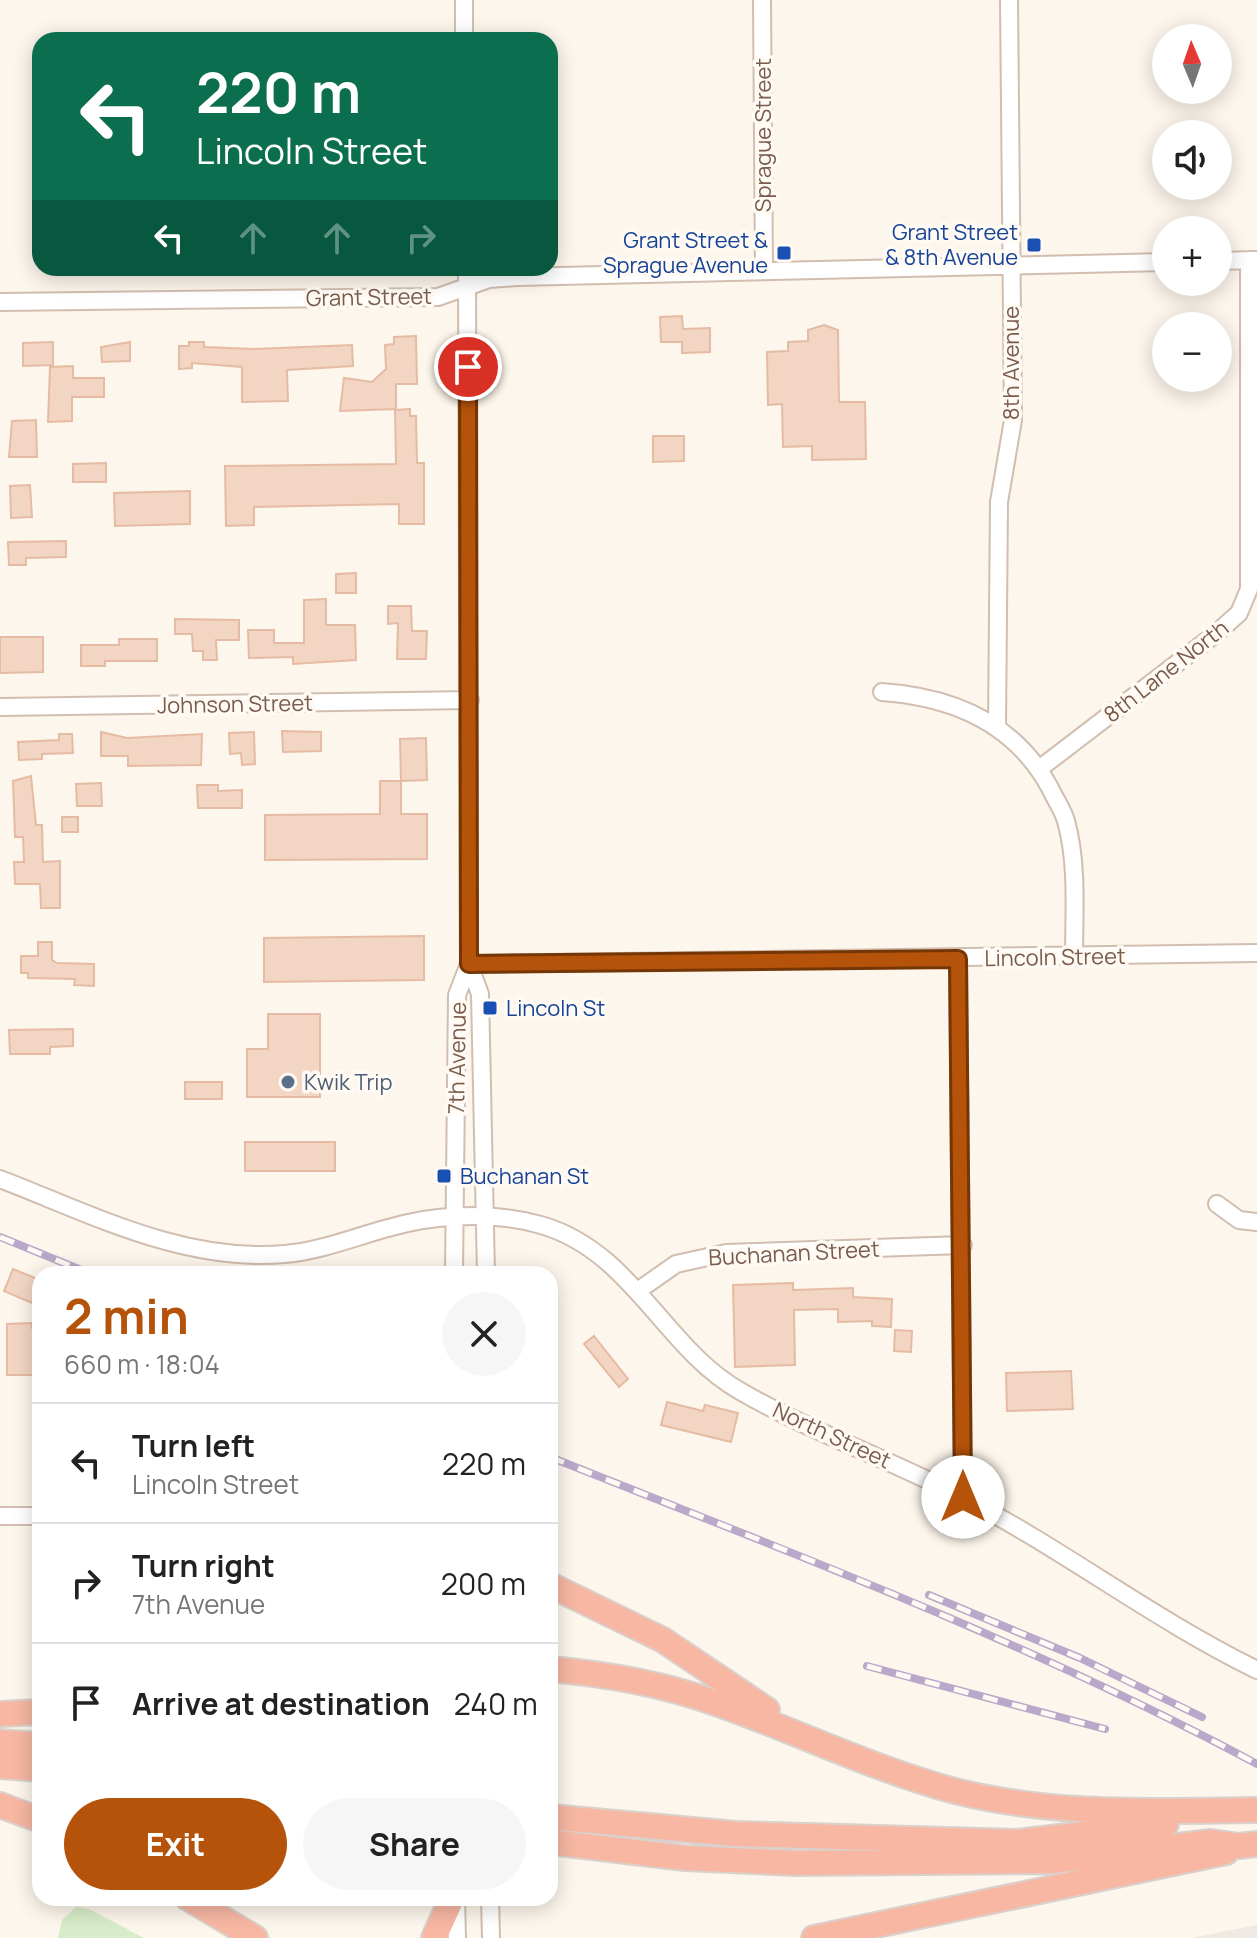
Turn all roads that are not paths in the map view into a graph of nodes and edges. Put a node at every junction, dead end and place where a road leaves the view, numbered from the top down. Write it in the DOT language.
graph roads {
  1 [pos="464,0"];
  2 [pos="762,0"];
  3 [pos="1009,0"];
  4 [pos="464,32"];
  5 [pos="1253,260"];
  6 [pos="1232,261"];
  7 [pos="1152,262"];
  8 [pos="1011,265"];
  9 [pos="764,271"];
  10 [pos="467,276"];
  11 [pos="0,302"];
  12 [pos="882,692"];
  13 [pos="470,700"];
  14 [pos="0,707"];
  15 [pos="997,725"];
  16 [pos="1039,769"];
  17 [pos="1257,953"];
  18 [pos="1074,957"];
  19 [pos="958,959"];
  20 [pos="469,964"];
  21 [pos="0,1179"];
  22 [pos="1217,1204"];
  23 [pos="454,1216"];
  24 [pos="486,1217"];
  25 [pos="1257,1222"];
  26 [pos="963,1245"];
  27 [pos="454,1266"];
  28 [pos="486,1266"];
  29 [pos="639,1290"];
  30 [pos="963,1497"];
  31 [pos="0,1516"];
  32 [pos="32,1516"];
  33 [pos="558,1589"];
  34 [pos="558,1670"];
  35 [pos="1257,1670"];
  36 [pos="32,1712"];
  37 [pos="0,1714"];
  38 [pos="0,1742"];
  39 [pos="32,1744"];
  40 [pos="824,1745"];
  41 [pos="0,1766"];
  42 [pos="32,1768"];
  43 [pos="0,1805"];
  44 [pos="1257,1811"];
  45 [pos="1181,1816"];
  46 [pos="32,1817"];
  47 [pos="558,1818"];
  48 [pos="558,1843"];
  49 [pos="1248,1845"];
  50 [pos="201,1906"];
  51 [pos="226,1906"];
  52 [pos="450,1906"];
  53 [pos="455,1906"];
  54 [pos="490,1906"];
  55 [pos="255,1938"];
  56 [pos="277,1938"];
  57 [pos="434,1938"];
  58 [pos="457,1938"];
  59 [pos="491,1938"];
  60 [pos="814,1938"];
  1 -- 4 [label="street"];
  2 -- 9 [label="street, Sprague Street"];
  3 -- 8 [label="street, 8th Avenue"];
  5 -- 6 [label="street"];
  5 -- 16 [label="street, 8th Lane North"];
  7 -- 8 [label="street, Grant Street"];
  8 -- 9 [label="street, Grant Street"];
  8 -- 15 [label="street, 8th Avenue"];
  9 -- 10 [label="street, Grant Street"];
  10 -- 11 [label="street, Grant Street"];
  10 -- 13 [label="street, 7th Avenue"];
  12 -- 15 [label="street"];
  13 -- 14 [label="street, Johnson Street"];
  13 -- 20 [label="street, 7th Avenue"];
  15 -- 16 [label="street"];
  16 -- 18 [label="street"];
  17 -- 18 [label="street, Lincoln Street"];
  18 -- 19 [label="street, Lincoln Street"];
  19 -- 20 [label="street, Lincoln Street"];
  19 -- 26 [label="street"];
  20 -- 23 [label="street, 7th Avenue"];
  20 -- 24 [label="street"];
  21 -- 23 [label="street"];
  22 -- 25 [label="street"];
  23 -- 24 [label="street"];
  23 -- 27 [label="street, 7th Avenue"];
  24 -- 28 [label="street"];
  24 -- 29 [label="street"];
  26 -- 29 [label="street, Buchanan Street"];
  26 -- 30 [label="street"];
  29 -- 30 [label="street, North Street"];
  30 -- 35 [label="street, North Street"];
  31 -- 32 [label="street"];
  33 -- 40 [label="highway"];
  34 -- 40 [label="highway"];
  36 -- 37 [label="highway"];
  38 -- 39 [label="highway"];
  40 -- 45 [label="highway"];
  41 -- 42 [label="highway"];
  43 -- 46 [label="highway"];
  44 -- 45 [label="highway"];
  45 -- 47 [label="highway"];
  48 -- 49 [label="highway"];
  49 -- 60 [label="highway"];
  50 -- 55 [label="highway"];
  51 -- 56 [label="highway"];
  52 -- 57 [label="highway"];
  53 -- 58 [label="street"];
  54 -- 59 [label="street"];
}
